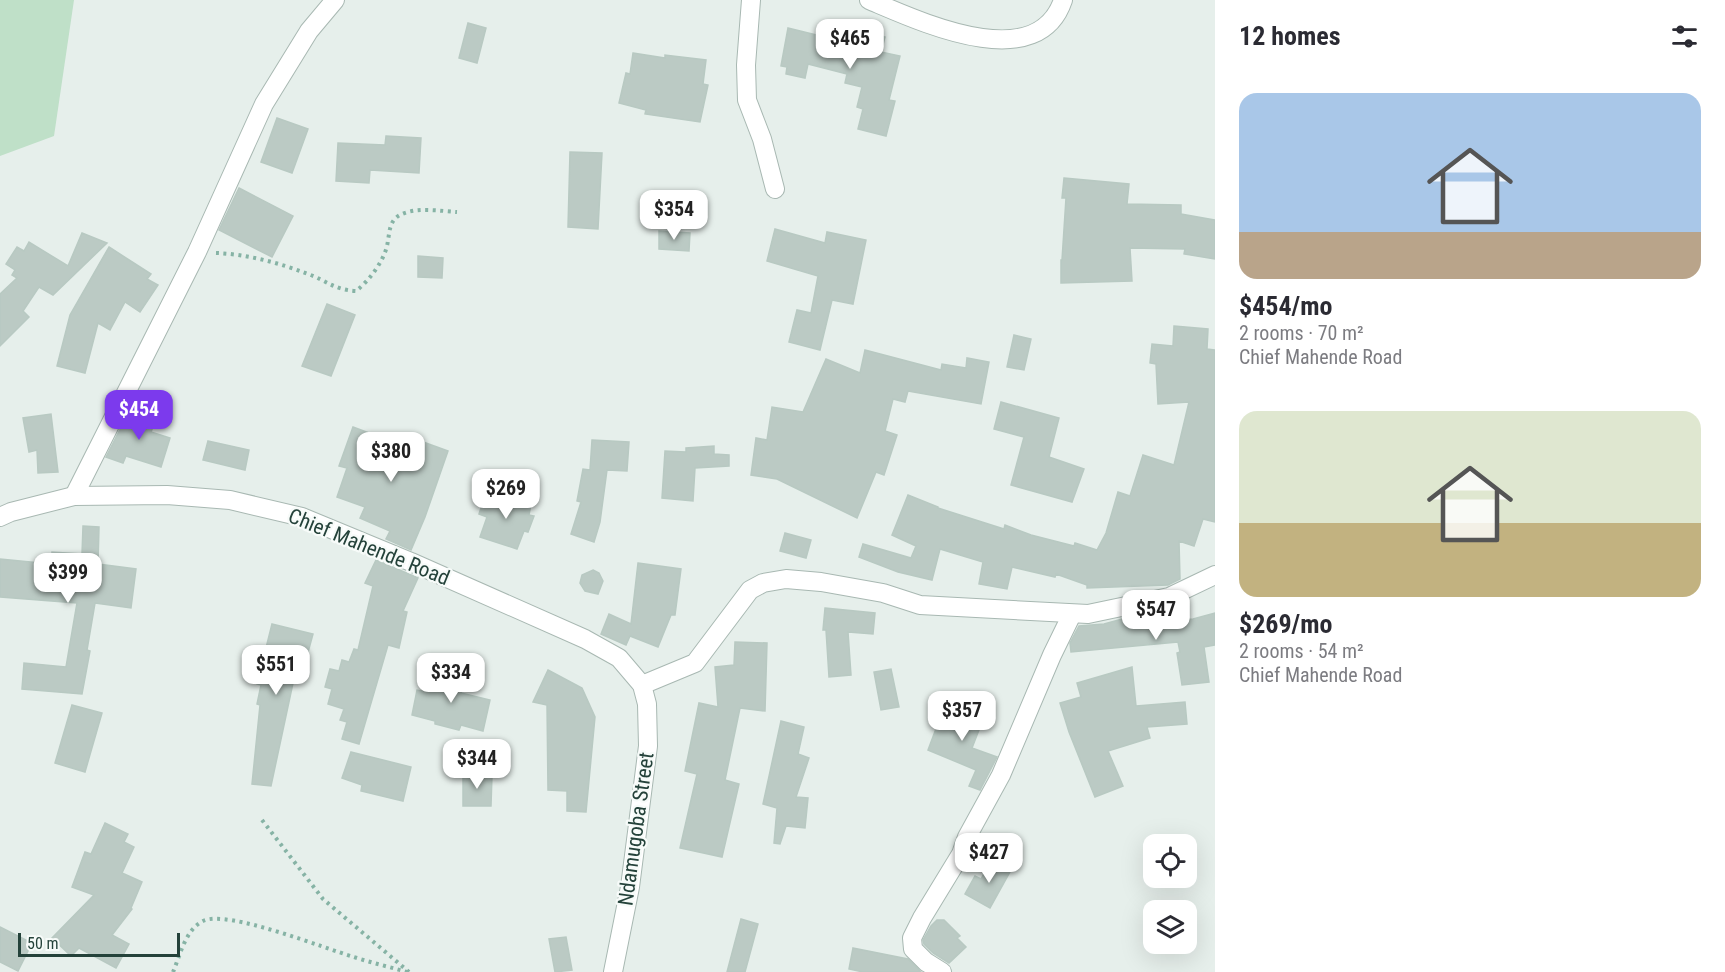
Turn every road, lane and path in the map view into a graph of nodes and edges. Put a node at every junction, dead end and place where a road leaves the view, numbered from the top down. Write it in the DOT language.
graph roads {
  1 [pos="335,0"];
  2 [pos="751,0"];
  3 [pos="869,0"];
  4 [pos="1063,0"];
  5 [pos="775,189"];
  6 [pos="457,212"];
  7 [pos="197,252"];
  8 [pos="74,496"];
  9 [pos="0,517"];
  10 [pos="1215,576"];
  11 [pos="1072,615"];
  12 [pos="642,685"];
  13 [pos="262,820"];
  14 [pos="173,972"];
  15 [pos="409,972"];
  16 [pos="613,972"];
  17 [pos="942,972"];
  1 -- 7 [label="street"];
  2 -- 5 [label="street"];
  3 -- 4 [label="street"];
  6 -- 7 [label="path"];
  7 -- 8 [label="street"];
  8 -- 9 [label="street, Chief Mahende Road"];
  8 -- 12 [label="street, Chief Mahende Road"];
  10 -- 11 [label="street"];
  11 -- 12 [label="street"];
  11 -- 17 [label="street"];
  12 -- 16 [label="street, Ndamugoba Street"];
  13 -- 15 [label="path"];
  14 -- 15 [label="path"];
}
